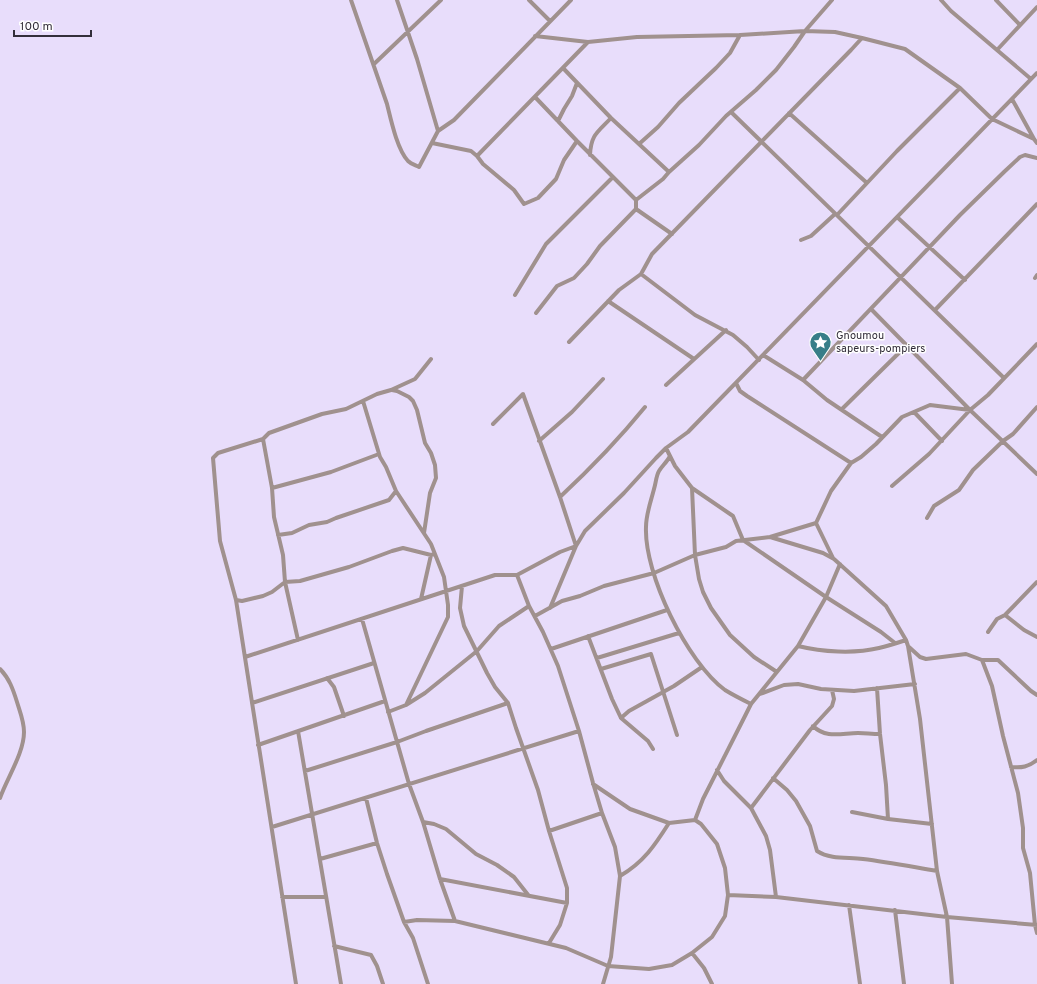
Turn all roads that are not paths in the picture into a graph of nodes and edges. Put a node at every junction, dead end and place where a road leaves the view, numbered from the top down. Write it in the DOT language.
graph roads {
  1 [pos="351,0"];
  2 [pos="397,0"];
  3 [pos="441,0"];
  4 [pos="529,0"];
  5 [pos="571,0"];
  6 [pos="832,0"];
  7 [pos="941,0"];
  8 [pos="996,0"];
  9 [pos="1037,7"];
  10 [pos="550,21"];
  11 [pos="1020,25"];
  12 [pos="805,31"];
  13 [pos="407,32"];
  14 [pos="740,35"];
  15 [pos="535,36"];
  16 [pos="862,38"];
  17 [pos="588,42"];
  18 [pos="997,50"];
  19 [pos="374,64"];
  20 [pos="563,68"];
  21 [pos="1037,73"];
  22 [pos="1031,79"];
  23 [pos="577,83"];
  24 [pos="960,88"];
  25 [pos="535,96"];
  26 [pos="1012,99"];
  27 [pos="731,112"];
  28 [pos="790,113"];
  29 [pos="611,118"];
  30 [pos="992,119"];
  31 [pos="558,121"];
  32 [pos="438,131"];
  33 [pos="1036,141"];
  34 [pos="577,142"];
  35 [pos="762,142"];
  36 [pos="432,143"];
  37 [pos="639,144"];
  38 [pos="590,155"];
  39 [pos="477,156"];
  40 [pos="1037,158"];
  41 [pos="669,172"];
  42 [pos="613,177"];
  43 [pos="867,183"];
  44 [pos="636,200"];
  45 [pos="1037,204"];
  46 [pos="636,209"];
  47 [pos="836,214"];
  48 [pos="897,217"];
  49 [pos="672,234"];
  50 [pos="801,240"];
  51 [pos="869,246"];
  52 [pos="929,247"];
  53 [pos="642,274"];
  54 [pos="901,277"];
  55 [pos="965,280"];
  56 [pos="515,295"];
  57 [pos="608,301"];
  58 [pos="871,309"];
  59 [pos="935,310"];
  60 [pos="536,313"];
  61 [pos="726,330"];
  62 [pos="569,342"];
  63 [pos="1037,344"];
  64 [pos="907,345"];
  65 [pos="763,355"];
  66 [pos="431,359"];
  67 [pos="694,359"];
  68 [pos="759,360"];
  69 [pos="1004,378"];
  70 [pos="603,379"];
  71 [pos="803,380"];
  72 [pos="736,383"];
  73 [pos="666,385"];
  74 [pos="391,390"];
  75 [pos="363,401"];
  76 [pos="645,407"];
  77 [pos="1037,408"];
  78 [pos="842,409"];
  79 [pos="970,410"];
  80 [pos="914,412"];
  81 [pos="493,424"];
  82 [pos="882,437"];
  83 [pos="263,440"];
  84 [pos="539,441"];
  85 [pos="942,441"];
  86 [pos="1003,441"];
  87 [pos="666,448"];
  88 [pos="379,454"];
  89 [pos="670,456"];
  90 [pos="851,463"];
  91 [pos="1037,474"];
  92 [pos="892,486"];
  93 [pos="272,488"];
  94 [pos="692,488"];
  95 [pos="396,491"];
  96 [pos="560,497"];
  97 [pos="927,518"];
  98 [pos="816,523"];
  99 [pos="424,533"];
  100 [pos="278,535"];
  101 [pos="770,537"];
  102 [pos="744,540"];
  103 [pos="576,546"];
  104 [pos="433,554"];
  105 [pos="694,555"];
  106 [pos="834,559"];
  107 [pos="840,564"];
  108 [pos="654,572"];
  109 [pos="517,575"];
  110 [pos="285,582"];
  111 [pos="1036,585"];
  112 [pos="462,586"];
  113 [pos="446,590"];
  114 [pos="826,597"];
  115 [pos="421,598"];
  116 [pos="236,600"];
  117 [pos="529,606"];
  118 [pos="550,608"];
  119 [pos="667,610"];
  120 [pos="1005,615"];
  121 [pos="535,616"];
  122 [pos="362,619"];
  123 [pos="988,632"];
  124 [pos="679,633"];
  125 [pos="588,636"];
  126 [pos="1037,637"];
  127 [pos="298,640"];
  128 [pos="906,640"];
  129 [pos="895,643"];
  130 [pos="798,646"];
  131 [pos="908,646"];
  132 [pos="551,649"];
  133 [pos="476,651"];
  134 [pos="245,657"];
  135 [pos="597,658"];
  136 [pos="982,660"];
  137 [pos="374,663"];
  138 [pos="702,667"];
  139 [pos="0,669"];
  140 [pos="601,669"];
  141 [pos="777,672"];
  142 [pos="327,678"];
  143 [pos="915,684"];
  144 [pos="877,688"];
  145 [pos="832,690"];
  146 [pos="663,691"];
  147 [pos="759,694"];
  148 [pos="1037,695"];
  149 [pos="385,701"];
  150 [pos="252,703"];
  151 [pos="508,703"];
  152 [pos="752,704"];
  153 [pos="406,705"];
  154 [pos="388,712"];
  155 [pos="344,716"];
  156 [pos="621,718"];
  157 [pos="813,726"];
  158 [pos="298,731"];
  159 [pos="579,731"];
  160 [pos="880,734"];
  161 [pos="677,735"];
  162 [pos="397,742"];
  163 [pos="258,745"];
  164 [pos="523,748"];
  165 [pos="654,749"];
  166 [pos="1037,760"];
  167 [pos="1011,767"];
  168 [pos="717,770"];
  169 [pos="305,771"];
  170 [pos="773,778"];
  171 [pos="593,783"];
  172 [pos="409,784"];
  173 [pos="0,798"];
  174 [pos="366,798"];
  175 [pos="751,808"];
  176 [pos="852,812"];
  177 [pos="602,813"];
  178 [pos="312,815"];
  179 [pos="888,819"];
  180 [pos="695,820"];
  181 [pos="423,822"];
  182 [pos="669,823"];
  183 [pos="932,824"];
  184 [pos="272,827"];
  185 [pos="548,831"];
  186 [pos="377,843"];
  187 [pos="320,860"];
  188 [pos="937,871"];
  189 [pos="620,876"];
  190 [pos="440,879"];
  191 [pos="728,895"];
  192 [pos="529,896"];
  193 [pos="282,897"];
  194 [pos="326,897"];
  195 [pos="776,897"];
  196 [pos="567,903"];
  197 [pos="849,905"];
  198 [pos="895,910"];
  199 [pos="947,917"];
  200 [pos="455,921"];
  201 [pos="404,922"];
  202 [pos="1036,925"];
  203 [pos="1037,932"];
  204 [pos="549,943"];
  205 [pos="334,946"];
  206 [pos="692,953"];
  207 [pos="608,966"];
  208 [pos="296,984"];
  209 [pos="341,984"];
  210 [pos="383,984"];
  211 [pos="428,984"];
  212 [pos="603,984"];
  213 [pos="712,984"];
  214 [pos="860,984"];
  215 [pos="904,984"];
  216 [pos="952,984"];
  1 -- 19 [label="street"];
  2 -- 13 [label="street"];
  3 -- 13 [label="street"];
  4 -- 10 [label="street"];
  5 -- 10 [label="street"];
  6 -- 12 [label="street"];
  7 -- 18 [label="street"];
  8 -- 11 [label="street"];
  9 -- 11 [label="street"];
  10 -- 15 [label="street"];
  11 -- 18 [label="street"];
  12 -- 14 [label="street"];
  12 -- 16 [label="street"];
  12 -- 27 [label="street"];
  13 -- 19 [label="street"];
  13 -- 32 [label="street"];
  14 -- 17 [label="street"];
  14 -- 37 [label="street"];
  15 -- 17 [label="street"];
  15 -- 32 [label="street"];
  16 -- 24 [label="street"];
  16 -- 28 [label="street"];
  17 -- 20 [label="street"];
  18 -- 22 [label="street"];
  19 -- 36 [label="street"];
  20 -- 23 [label="street"];
  20 -- 25 [label="street"];
  21 -- 22 [label="street"];
  22 -- 26 [label="street"];
  23 -- 29 [label="street"];
  23 -- 31 [label="street"];
  24 -- 30 [label="street"];
  24 -- 43 [label="street"];
  25 -- 31 [label="street"];
  25 -- 39 [label="street"];
  26 -- 30 [label="street"];
  26 -- 33 [label="street"];
  27 -- 35 [label="street"];
  27 -- 41 [label="street"];
  28 -- 35 [label="street"];
  28 -- 43 [label="street"];
  29 -- 37 [label="street"];
  29 -- 38 [label="street"];
  30 -- 33 [label="street"];
  30 -- 48 [label="street"];
  31 -- 34 [label="street"];
  32 -- 36 [label="street"];
  34 -- 38 [label="street"];
  34 -- 39 [label="street"];
  35 -- 47 [label="street"];
  35 -- 49 [label="street"];
  36 -- 39 [label="street"];
  37 -- 41 [label="street"];
  38 -- 42 [label="street"];
  40 -- 52 [label="street"];
  41 -- 44 [label="street"];
  42 -- 44 [label="street"];
  42 -- 56 [label="street"];
  43 -- 47 [label="street"];
  44 -- 46 [label="street"];
  45 -- 55 [label="street"];
  46 -- 49 [label="street"];
  46 -- 60 [label="street"];
  47 -- 50 [label="street"];
  47 -- 51 [label="street"];
  48 -- 51 [label="street"];
  48 -- 52 [label="street"];
  49 -- 53 [label="street"];
  51 -- 54 [label="street"];
  51 -- 65 [label="street"];
  52 -- 54 [label="street"];
  52 -- 55 [label="street"];
  53 -- 57 [label="street"];
  53 -- 61 [label="street"];
  54 -- 58 [label="street"];
  54 -- 59 [label="street"];
  55 -- 59 [label="street"];
  57 -- 62 [label="street"];
  57 -- 67 [label="street"];
  58 -- 64 [label="street"];
  58 -- 71 [label="street"];
  59 -- 69 [label="street"];
  61 -- 67 [label="street"];
  61 -- 68 [label="street"];
  63 -- 69 [label="street"];
  64 -- 78 [label="street"];
  64 -- 79 [label="street"];
  65 -- 68 [label="street"];
  65 -- 71 [label="street"];
  66 -- 74 [label="street"];
  67 -- 73 [label="street"];
  68 -- 72 [label="street"];
  69 -- 79 [label="street"];
  70 -- 84 [label="street"];
  71 -- 78 [label="street"];
  72 -- 87 [label="street"];
  72 -- 90 [label="street"];
  74 -- 75 [label="street"];
  74 -- 99 [label="street"];
  75 -- 83 [label="street"];
  75 -- 88 [label="street"];
  76 -- 96 [label="street"];
  77 -- 86 [label="street"];
  78 -- 82 [label="street"];
  79 -- 80 [label="street"];
  79 -- 85 [label="street"];
  79 -- 86 [label="street"];
  80 -- 82 [label="street"];
  80 -- 85 [label="street"];
  81 -- 84 [label="street"];
  82 -- 90 [label="street"];
  83 -- 93 [label="street"];
  83 -- 116 [label="street"];
  84 -- 96 [label="street"];
  85 -- 92 [label="street"];
  86 -- 91 [label="street"];
  86 -- 97 [label="street"];
  87 -- 89 [label="street"];
  87 -- 103 [label="street"];
  88 -- 93 [label="street"];
  88 -- 95 [label="street"];
  89 -- 94 [label="street"];
  89 -- 108 [label="street"];
  90 -- 98 [label="street"];
  93 -- 100 [label="street"];
  94 -- 102 [label="street"];
  94 -- 105 [label="street"];
  95 -- 99 [label="street"];
  95 -- 100 [label="street"];
  96 -- 103 [label="street"];
  98 -- 101 [label="street"];
  98 -- 106 [label="street"];
  99 -- 104 [label="street"];
  100 -- 110 [label="street"];
  101 -- 102 [label="street"];
  101 -- 106 [label="street"];
  102 -- 105 [label="street"];
  102 -- 114 [label="street"];
  103 -- 109 [label="street"];
  103 -- 118 [label="street"];
  104 -- 110 [label="street"];
  104 -- 113 [label="street"];
  104 -- 115 [label="street"];
  105 -- 108 [label="street"];
  105 -- 141 [label="street"];
  106 -- 107 [label="street"];
  107 -- 114 [label="street"];
  107 -- 128 [label="street"];
  108 -- 118 [label="street"];
  108 -- 119 [label="street"];
  109 -- 112 [label="street"];
  109 -- 117 [label="street"];
  110 -- 116 [label="street"];
  110 -- 127 [label="street"];
  111 -- 120 [label="street"];
  112 -- 113 [label="street"];
  112 -- 133 [label="street"];
  113 -- 115 [label="street"];
  113 -- 153 [label="street"];
  114 -- 129 [label="street"];
  114 -- 130 [label="street"];
  115 -- 122 [label="street"];
  116 -- 134 [label="street"];
  117 -- 121 [label="street"];
  117 -- 133 [label="street"];
  118 -- 121 [label="street"];
  119 -- 124 [label="street"];
  119 -- 125 [label="street"];
  120 -- 123 [label="street"];
  120 -- 126 [label="street"];
  121 -- 132 [label="street"];
  122 -- 127 [label="street"];
  122 -- 137 [label="street"];
  124 -- 135 [label="street"];
  124 -- 138 [label="street"];
  125 -- 132 [label="street"];
  125 -- 135 [label="street"];
  127 -- 134 [label="street"];
  128 -- 129 [label="street"];
  128 -- 131 [label="street"];
  129 -- 130 [label="street"];
  130 -- 141 [label="street"];
  131 -- 136 [label="street"];
  131 -- 143 [label="street"];
  132 -- 159 [label="street"];
  133 -- 151 [label="street"];
  133 -- 153 [label="street"];
  134 -- 150 [label="street"];
  135 -- 140 [label="street"];
  136 -- 148 [label="street"];
  136 -- 167 [label="street"];
  137 -- 142 [label="street"];
  137 -- 149 [label="street"];
  138 -- 146 [label="street"];
  138 -- 152 [label="street"];
  139 -- 173 [label="street"];
  140 -- 146 [label="street"];
  140 -- 156 [label="street"];
  141 -- 147 [label="street"];
  142 -- 150 [label="street"];
  142 -- 155 [label="street"];
  143 -- 144 [label="street"];
  143 -- 183 [label="street"];
  144 -- 145 [label="street"];
  144 -- 160 [label="street"];
  145 -- 147 [label="street"];
  145 -- 157 [label="street"];
  146 -- 156 [label="street"];
  146 -- 161 [label="street"];
  147 -- 152 [label="street"];
  149 -- 154 [label="street"];
  149 -- 155 [label="street"];
  150 -- 163 [label="street"];
  151 -- 162 [label="street"];
  151 -- 164 [label="street"];
  152 -- 168 [label="street"];
  153 -- 154 [label="street"];
  154 -- 162 [label="street"];
  155 -- 158 [label="street"];
  156 -- 165 [label="street"];
  157 -- 160 [label="street"];
  157 -- 170 [label="street"];
  158 -- 163 [label="street"];
  158 -- 169 [label="street"];
  159 -- 164 [label="street"];
  159 -- 171 [label="street"];
  160 -- 179 [label="street"];
  162 -- 169 [label="street"];
  162 -- 172 [label="street"];
  163 -- 184 [label="street"];
  164 -- 172 [label="street"];
  164 -- 185 [label="street"];
  166 -- 167 [label="street"];
  167 -- 202 [label="street"];
  168 -- 175 [label="street"];
  168 -- 180 [label="street"];
  169 -- 178 [label="street"];
  170 -- 175 [label="street"];
  170 -- 188 [label="street"];
  171 -- 177 [label="street"];
  171 -- 182 [label="street"];
  172 -- 174 [label="street"];
  172 -- 181 [label="street"];
  174 -- 178 [label="street"];
  174 -- 186 [label="street"];
  175 -- 195 [label="street"];
  176 -- 179 [label="street"];
  177 -- 185 [label="street"];
  177 -- 189 [label="street"];
  178 -- 184 [label="street"];
  178 -- 187 [label="street"];
  179 -- 183 [label="street"];
  180 -- 182 [label="street"];
  180 -- 191 [label="street"];
  181 -- 190 [label="street"];
  181 -- 192 [label="street"];
  182 -- 189 [label="street"];
  183 -- 188 [label="street"];
  184 -- 193 [label="street"];
  185 -- 196 [label="street"];
  186 -- 187 [label="street"];
  186 -- 201 [label="street"];
  187 -- 194 [label="street"];
  188 -- 199 [label="street"];
  189 -- 207 [label="street"];
  190 -- 192 [label="street"];
  190 -- 200 [label="street"];
  191 -- 195 [label="street"];
  191 -- 206 [label="street"];
  192 -- 196 [label="street"];
  193 -- 194 [label="street"];
  193 -- 208 [label="street"];
  194 -- 205 [label="street"];
  195 -- 197 [label="street"];
  196 -- 204 [label="street"];
  197 -- 198 [label="street"];
  197 -- 214 [label="street"];
  198 -- 199 [label="street"];
  198 -- 215 [label="street"];
  199 -- 202 [label="street"];
  199 -- 216 [label="street"];
  200 -- 201 [label="street"];
  200 -- 204 [label="street"];
  201 -- 211 [label="street"];
  202 -- 203 [label="street"];
  204 -- 207 [label="street"];
  205 -- 209 [label="street"];
  205 -- 210 [label="street"];
  206 -- 207 [label="street"];
  206 -- 213 [label="street"];
  207 -- 212 [label="street"];
}
